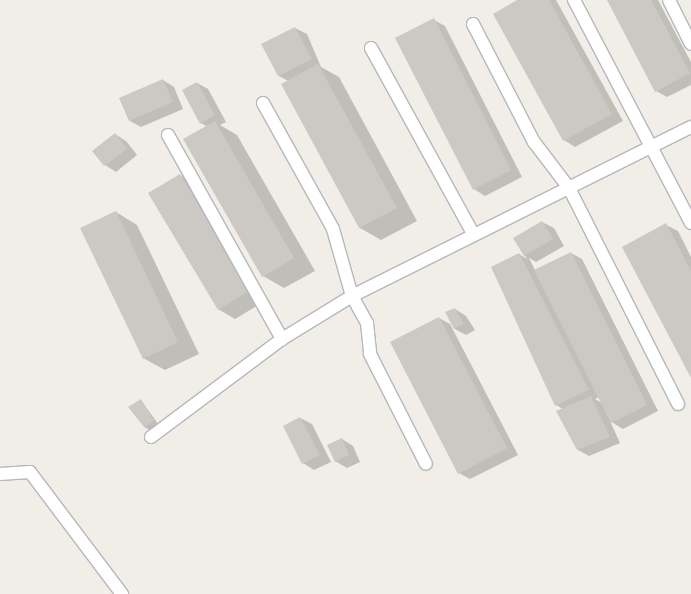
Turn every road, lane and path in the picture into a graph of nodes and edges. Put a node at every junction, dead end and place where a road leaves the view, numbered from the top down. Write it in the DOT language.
graph roads {
  1 [pos="574,0"];
  2 [pos="669,0"];
  3 [pos="473,24"];
  4 [pos="691,44"];
  5 [pos="371,48"];
  6 [pos="263,102"];
  7 [pos="691,127"];
  8 [pos="168,136"];
  9 [pos="652,147"];
  10 [pos="569,188"];
  11 [pos="691,223"];
  12 [pos="474,235"];
  13 [pos="352,296"];
  14 [pos="282,339"];
  15 [pos="678,404"];
  16 [pos="151,437"];
  17 [pos="426,464"];
  18 [pos="0,474"];
  19 [pos="122,594"];
  1 -- 9 [label="lane"];
  2 -- 4 [label="lane"];
  3 -- 10 [label="lane"];
  5 -- 12 [label="lane"];
  6 -- 13 [label="lane"];
  7 -- 9 [label="lane"];
  8 -- 14 [label="lane"];
  9 -- 10 [label="lane"];
  9 -- 11 [label="lane"];
  10 -- 12 [label="lane"];
  10 -- 15 [label="lane"];
  12 -- 13 [label="lane"];
  13 -- 14 [label="lane"];
  13 -- 17 [label="lane"];
  14 -- 16 [label="lane"];
  18 -- 19 [label="lane"];
}
